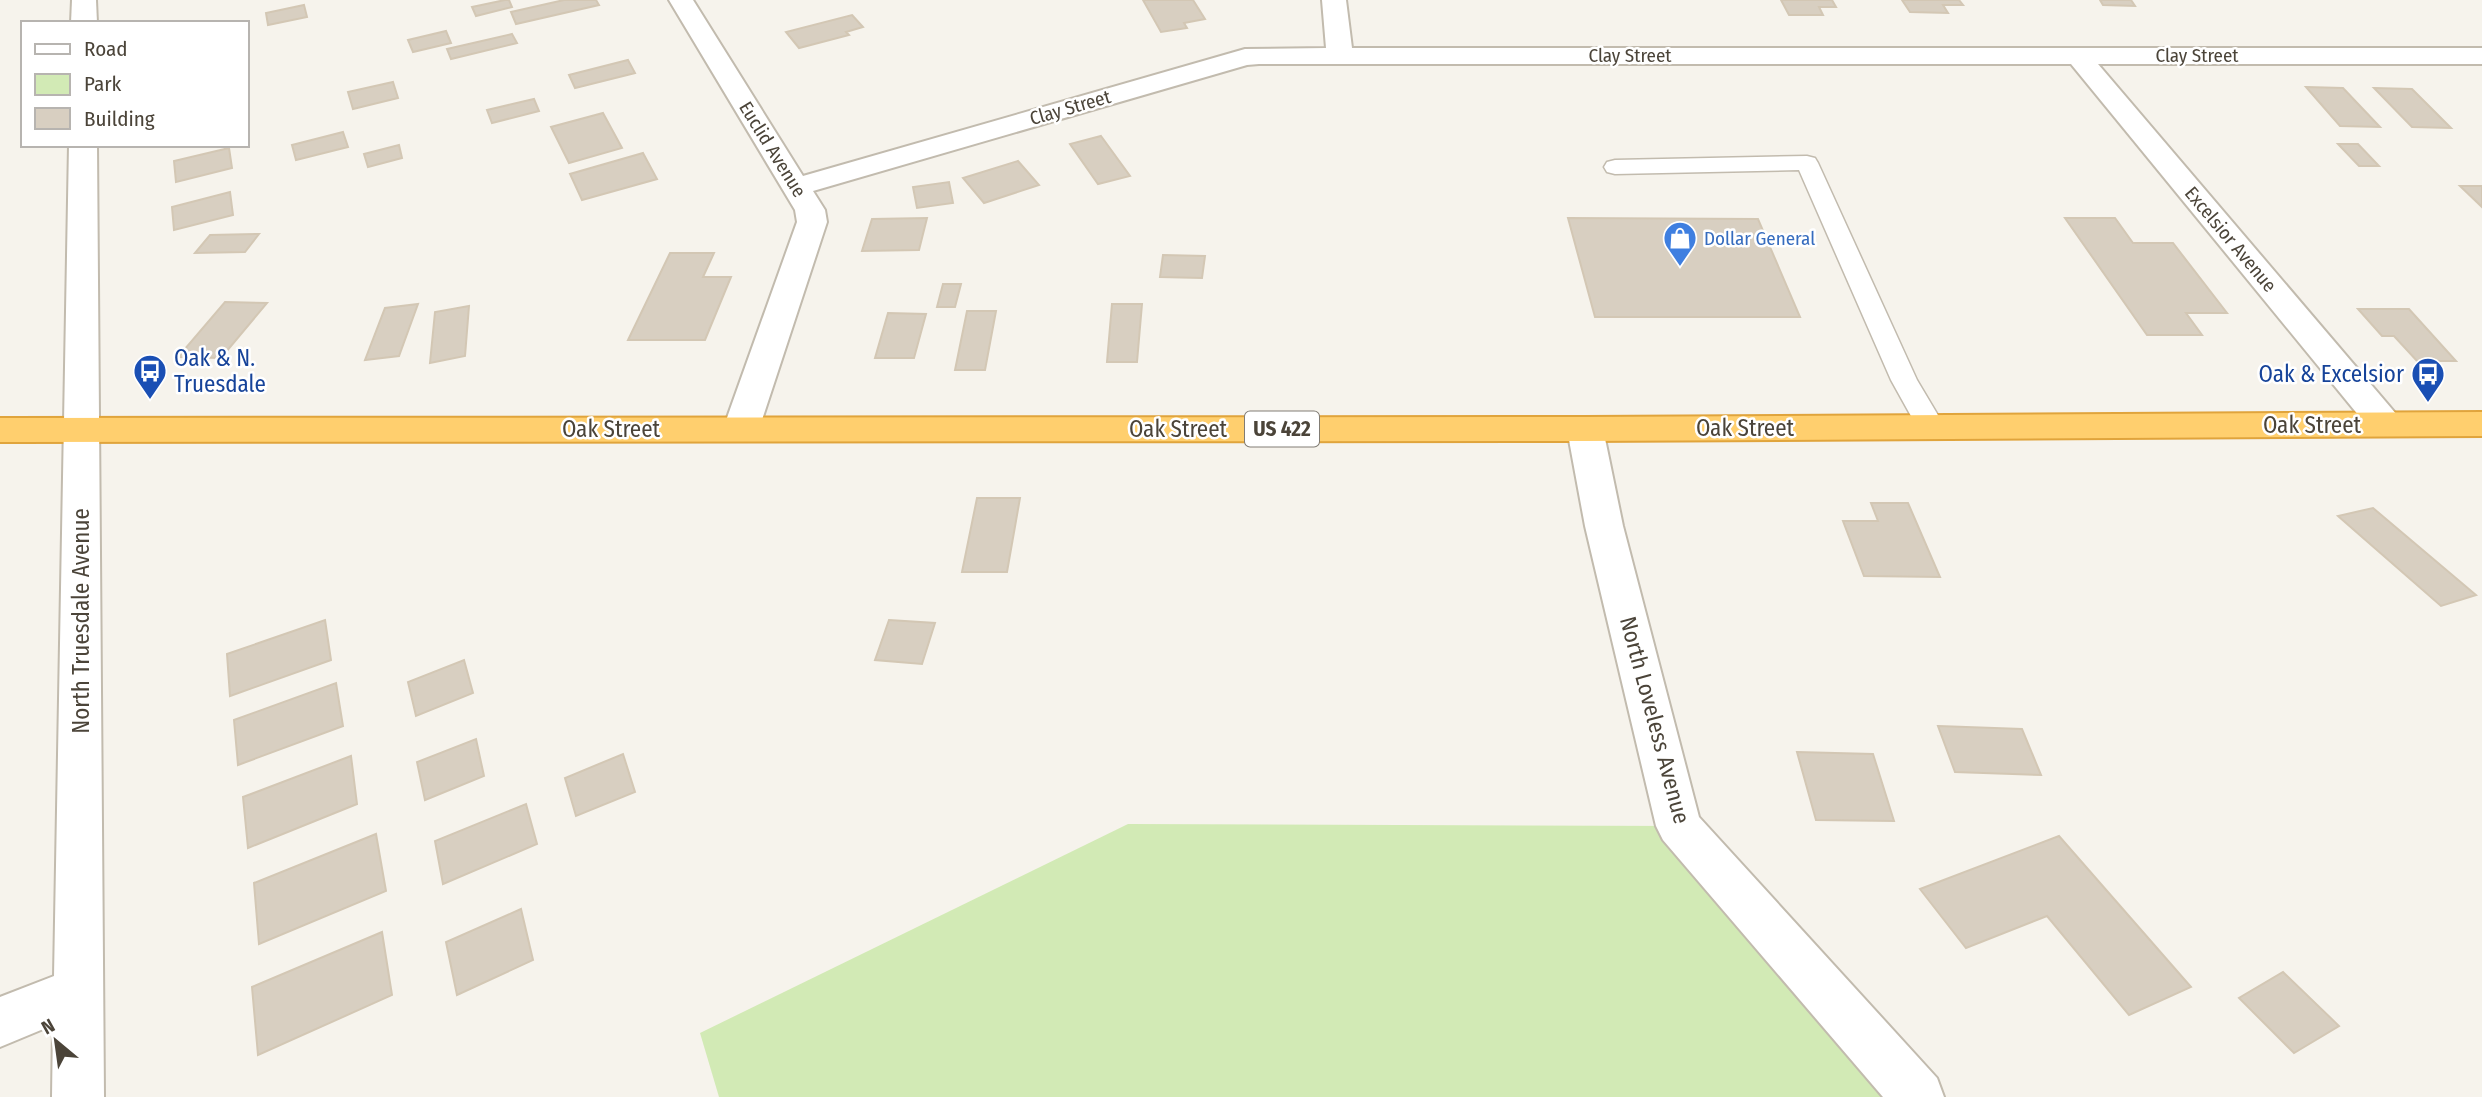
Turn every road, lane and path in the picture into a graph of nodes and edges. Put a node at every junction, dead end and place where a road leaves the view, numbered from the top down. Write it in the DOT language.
graph roads {
  1 [pos="84,0"];
  2 [pos="681,0"];
  3 [pos="1335,0"];
  4 [pos="84,21"];
  5 [pos="1340,55"];
  6 [pos="2077,55"];
  7 [pos="2482,56"];
  8 [pos="83,147"];
  9 [pos="1615,166"];
  10 [pos="796,187"];
  11 [pos="2385,424"];
  12 [pos="2482,424"];
  13 [pos="1931,427"];
  14 [pos="741,429"];
  15 [pos="1585,429"];
  16 [pos="0,430"];
  17 [pos="82,432"];
  18 [pos="79,990"];
  19 [pos="0,1022"];
  20 [pos="78,1097"];
  21 [pos="1918,1097"];
  1 -- 4 [label="street"];
  2 -- 10 [label="street, Euclid Avenue"];
  3 -- 5 [label="street"];
  5 -- 6 [label="street, Clay Street"];
  5 -- 10 [label="street, Clay Street"];
  6 -- 7 [label="street, Clay Street"];
  6 -- 11 [label="street, Excelsior Avenue"];
  8 -- 17 [label="street, North Truesdale Avenue"];
  9 -- 13 [label="lane"];
  10 -- 14 [label="street, Euclid Avenue"];
  11 -- 12 [label="highway, Oak Street / US 422"];
  11 -- 13 [label="highway, Oak Street / US 422"];
  13 -- 15 [label="highway, Oak Street / US 422"];
  14 -- 15 [label="highway, Oak Street / US 422"];
  14 -- 17 [label="highway, Oak Street / US 422"];
  15 -- 21 [label="street, North Loveless Avenue"];
  16 -- 17 [label="highway, Oak Street / US 422"];
  17 -- 18 [label="street, North Truesdale Avenue"];
  18 -- 19 [label="street"];
  18 -- 20 [label="street, North Truesdale Avenue"];
}
